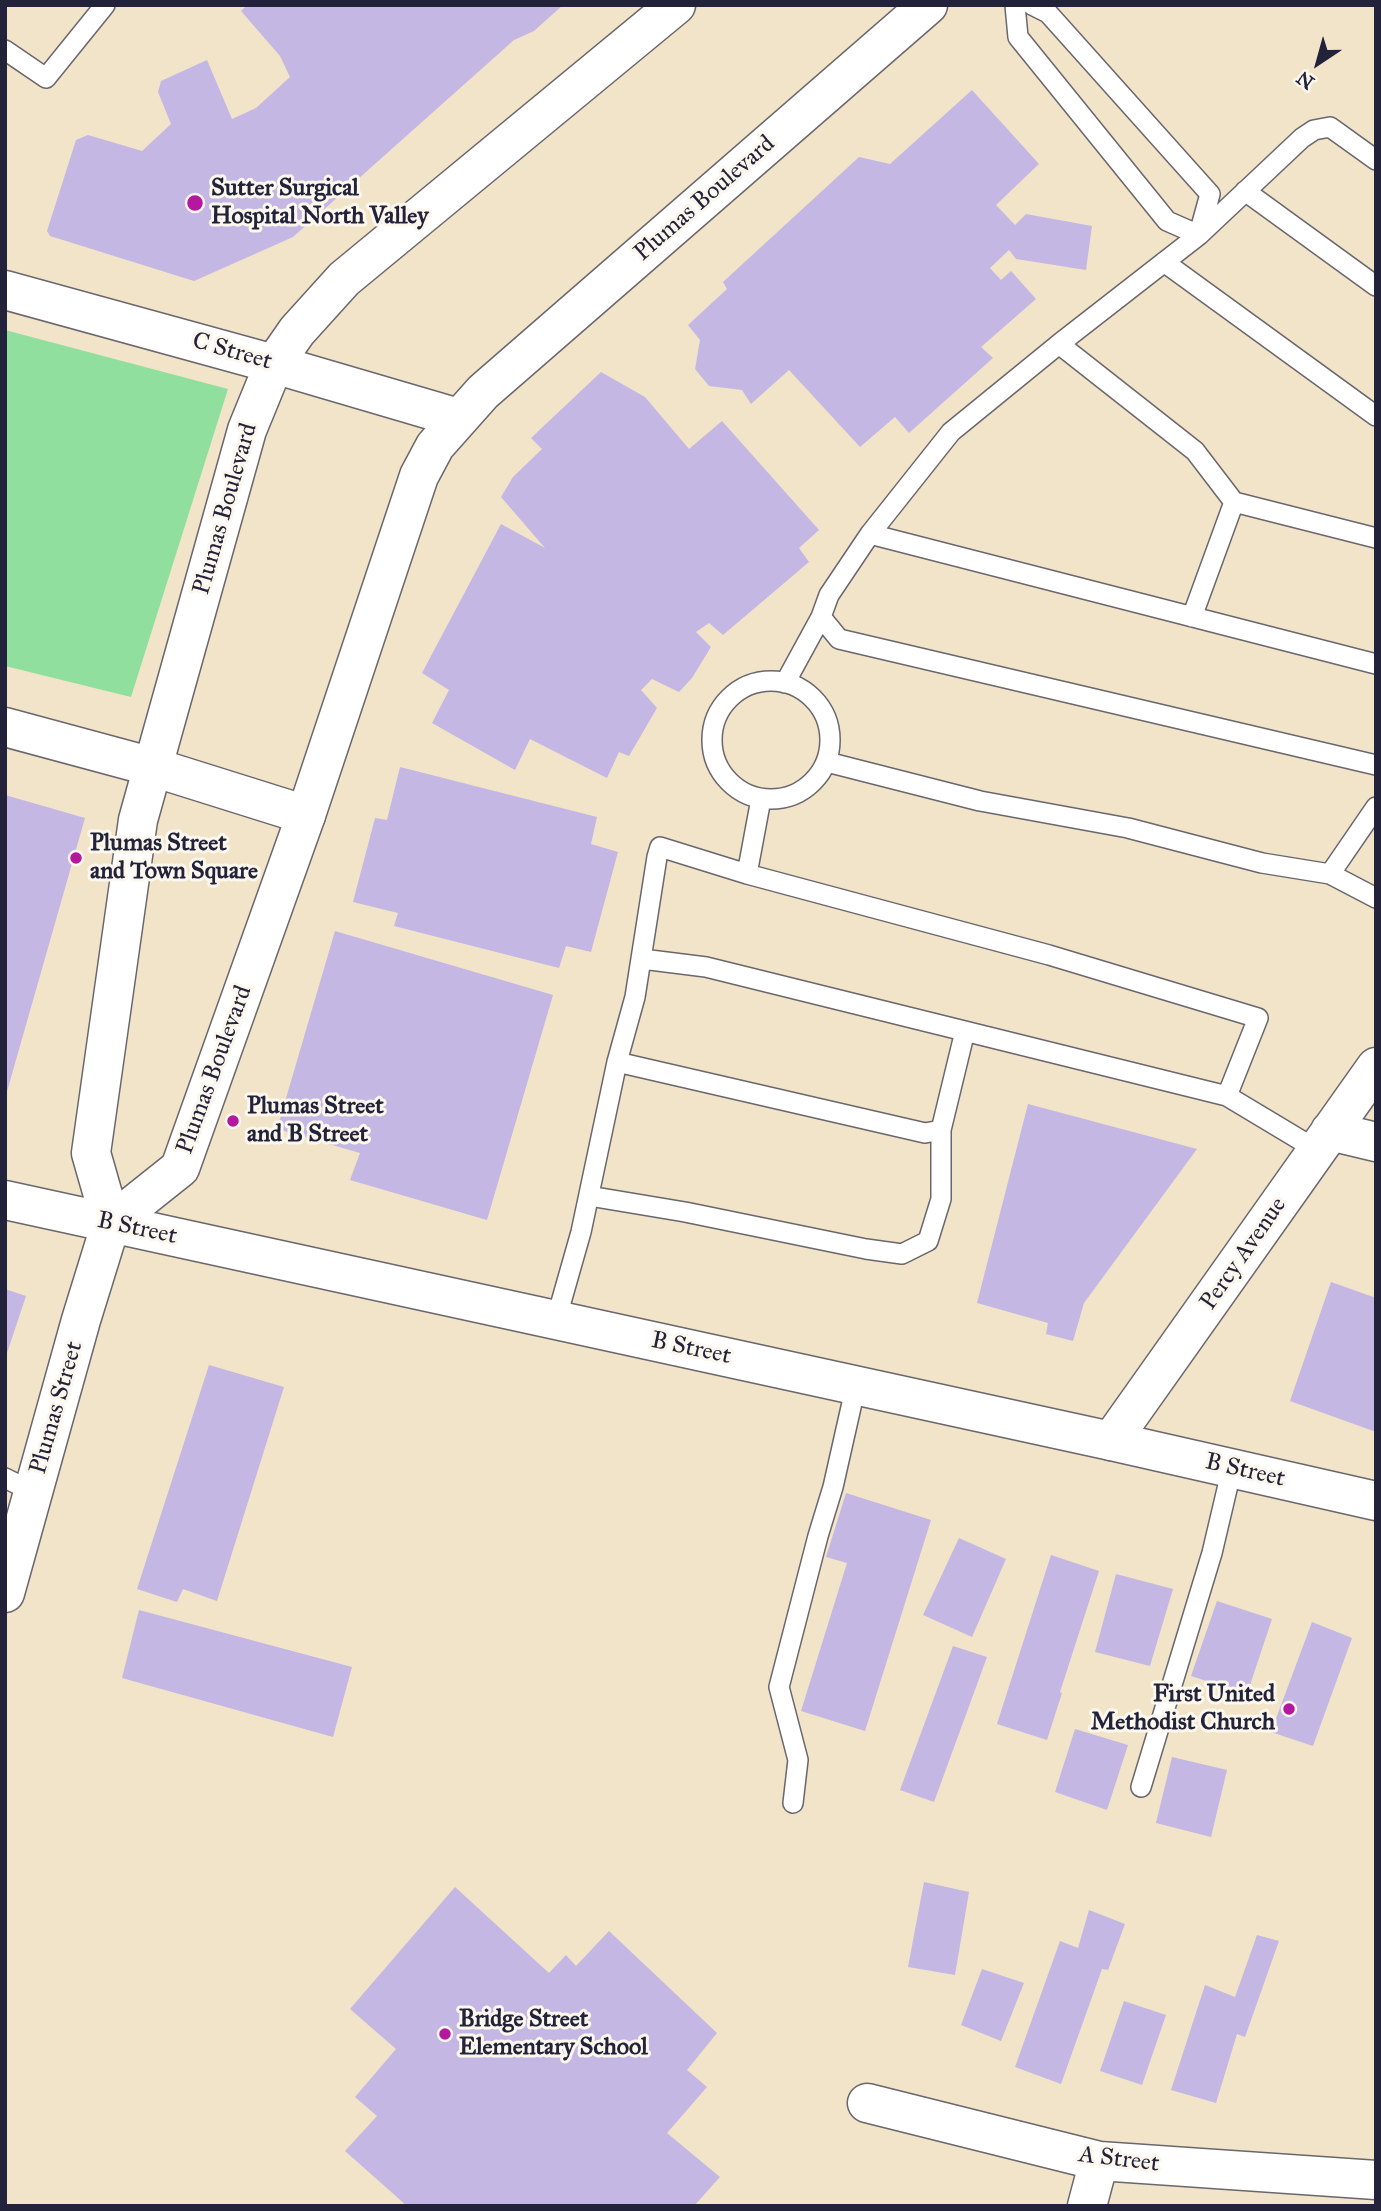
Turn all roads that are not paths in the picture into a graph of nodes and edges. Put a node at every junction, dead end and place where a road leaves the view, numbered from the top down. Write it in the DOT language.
graph roads {
  1 [pos="105,5"];
  2 [pos="676,5"];
  3 [pos="928,5"];
  4 [pos="1014,5"];
  5 [pos="1032,5"];
  6 [pos="5,50"];
  7 [pos="1376,160"];
  8 [pos="1245,191"];
  9 [pos="1199,235"];
  10 [pos="1164,262"];
  11 [pos="1376,286"];
  12 [pos="5,290"];
  13 [pos="1059,344"];
  14 [pos="274,364"];
  15 [pos="1376,416"];
  16 [pos="458,418"];
  17 [pos="1234,502"];
  18 [pos="870,534"];
  19 [pos="1376,538"];
  20 [pos="821,617"];
  21 [pos="1192,617"];
  22 [pos="1376,664"];
  23 [pos="785,683"];
  24 [pos="5,727"];
  25 [pos="827,762"];
  26 [pos="1376,765"];
  27 [pos="153,767"];
  28 [pos="761,799"];
  29 [pos="1376,807"];
  30 [pos="306,815"];
  31 [pos="747,874"];
  32 [pos="1330,874"];
  33 [pos="1376,898"];
  34 [pos="642,959"];
  35 [pos="965,1031"];
  36 [pos="617,1062"];
  37 [pos="1376,1067"];
  38 [pos="1227,1096"];
  39 [pos="941,1130"];
  40 [pos="1324,1141"];
  41 [pos="1376,1142"];
  42 [pos="589,1196"];
  43 [pos="5,1200"];
  44 [pos="111,1223"];
  45 [pos="556,1320"];
  46 [pos="856,1385"];
  47 [pos="1111,1441"];
  48 [pos="1232,1468"];
  49 [pos="19,1485"];
  50 [pos="1376,1501"];
  51 [pos="5,1593"];
  52 [pos="1141,1787"];
  53 [pos="793,1803"];
  54 [pos="867,2103"];
  55 [pos="1099,2161"];
  56 [pos="1376,2180"];
  57 [pos="1087,2206"];
  1 -- 6 [label="lane"];
  2 -- 14 [label="street, Plumas Boulevard"];
  3 -- 16 [label="street, Plumas Boulevard"];
  4 -- 9 [label="lane"];
  5 -- 9 [label="lane"];
  7 -- 8 [label="lane"];
  8 -- 9 [label="lane"];
  8 -- 11 [label="lane"];
  9 -- 10 [label="lane"];
  10 -- 13 [label="lane"];
  10 -- 15 [label="lane"];
  12 -- 14 [label="street, C Street"];
  13 -- 17 [label="lane"];
  13 -- 18 [label="lane"];
  14 -- 16 [label="street, C Street"];
  14 -- 27 [label="street, Plumas Boulevard"];
  16 -- 30 [label="street, Plumas Boulevard"];
  17 -- 19 [label="lane"];
  17 -- 21 [label="lane"];
  18 -- 20 [label="lane"];
  18 -- 21 [label="lane"];
  20 -- 23 [label="lane"];
  20 -- 26 [label="lane"];
  21 -- 22 [label="lane"];
  23 -- 25 [label="lane"];
  23 -- 28 [label="lane"];
  24 -- 27 [label="street"];
  25 -- 28 [label="lane"];
  25 -- 32 [label="lane"];
  27 -- 30 [label="street"];
  27 -- 44 [label="street, Plumas Boulevard"];
  28 -- 31 [label="lane"];
  29 -- 32 [label="lane"];
  30 -- 44 [label="street, Plumas Boulevard"];
  31 -- 34 [label="lane"];
  31 -- 38 [label="lane"];
  32 -- 33 [label="lane"];
  34 -- 35 [label="lane"];
  34 -- 36 [label="lane"];
  35 -- 38 [label="lane"];
  35 -- 39 [label="lane"];
  36 -- 39 [label="lane"];
  36 -- 42 [label="lane"];
  37 -- 40 [label="street, Percy Avenue"];
  38 -- 40 [label="lane"];
  39 -- 42 [label="lane"];
  40 -- 41 [label="street"];
  40 -- 47 [label="street, Percy Avenue"];
  42 -- 45 [label="lane"];
  43 -- 44 [label="street, B Street"];
  44 -- 45 [label="street, B Street"];
  44 -- 49 [label="street, Plumas Street"];
  45 -- 46 [label="street, B Street"];
  46 -- 47 [label="street, B Street"];
  46 -- 53 [label="lane"];
  47 -- 48 [label="street, B Street"];
  48 -- 50 [label="street, B Street"];
  48 -- 52 [label="lane"];
  49 -- 51 [label="street, Plumas Street"];
  54 -- 55 [label="street, A Street"];
  55 -- 56 [label="street, A Street"];
  55 -- 57 [label="street"];
}
